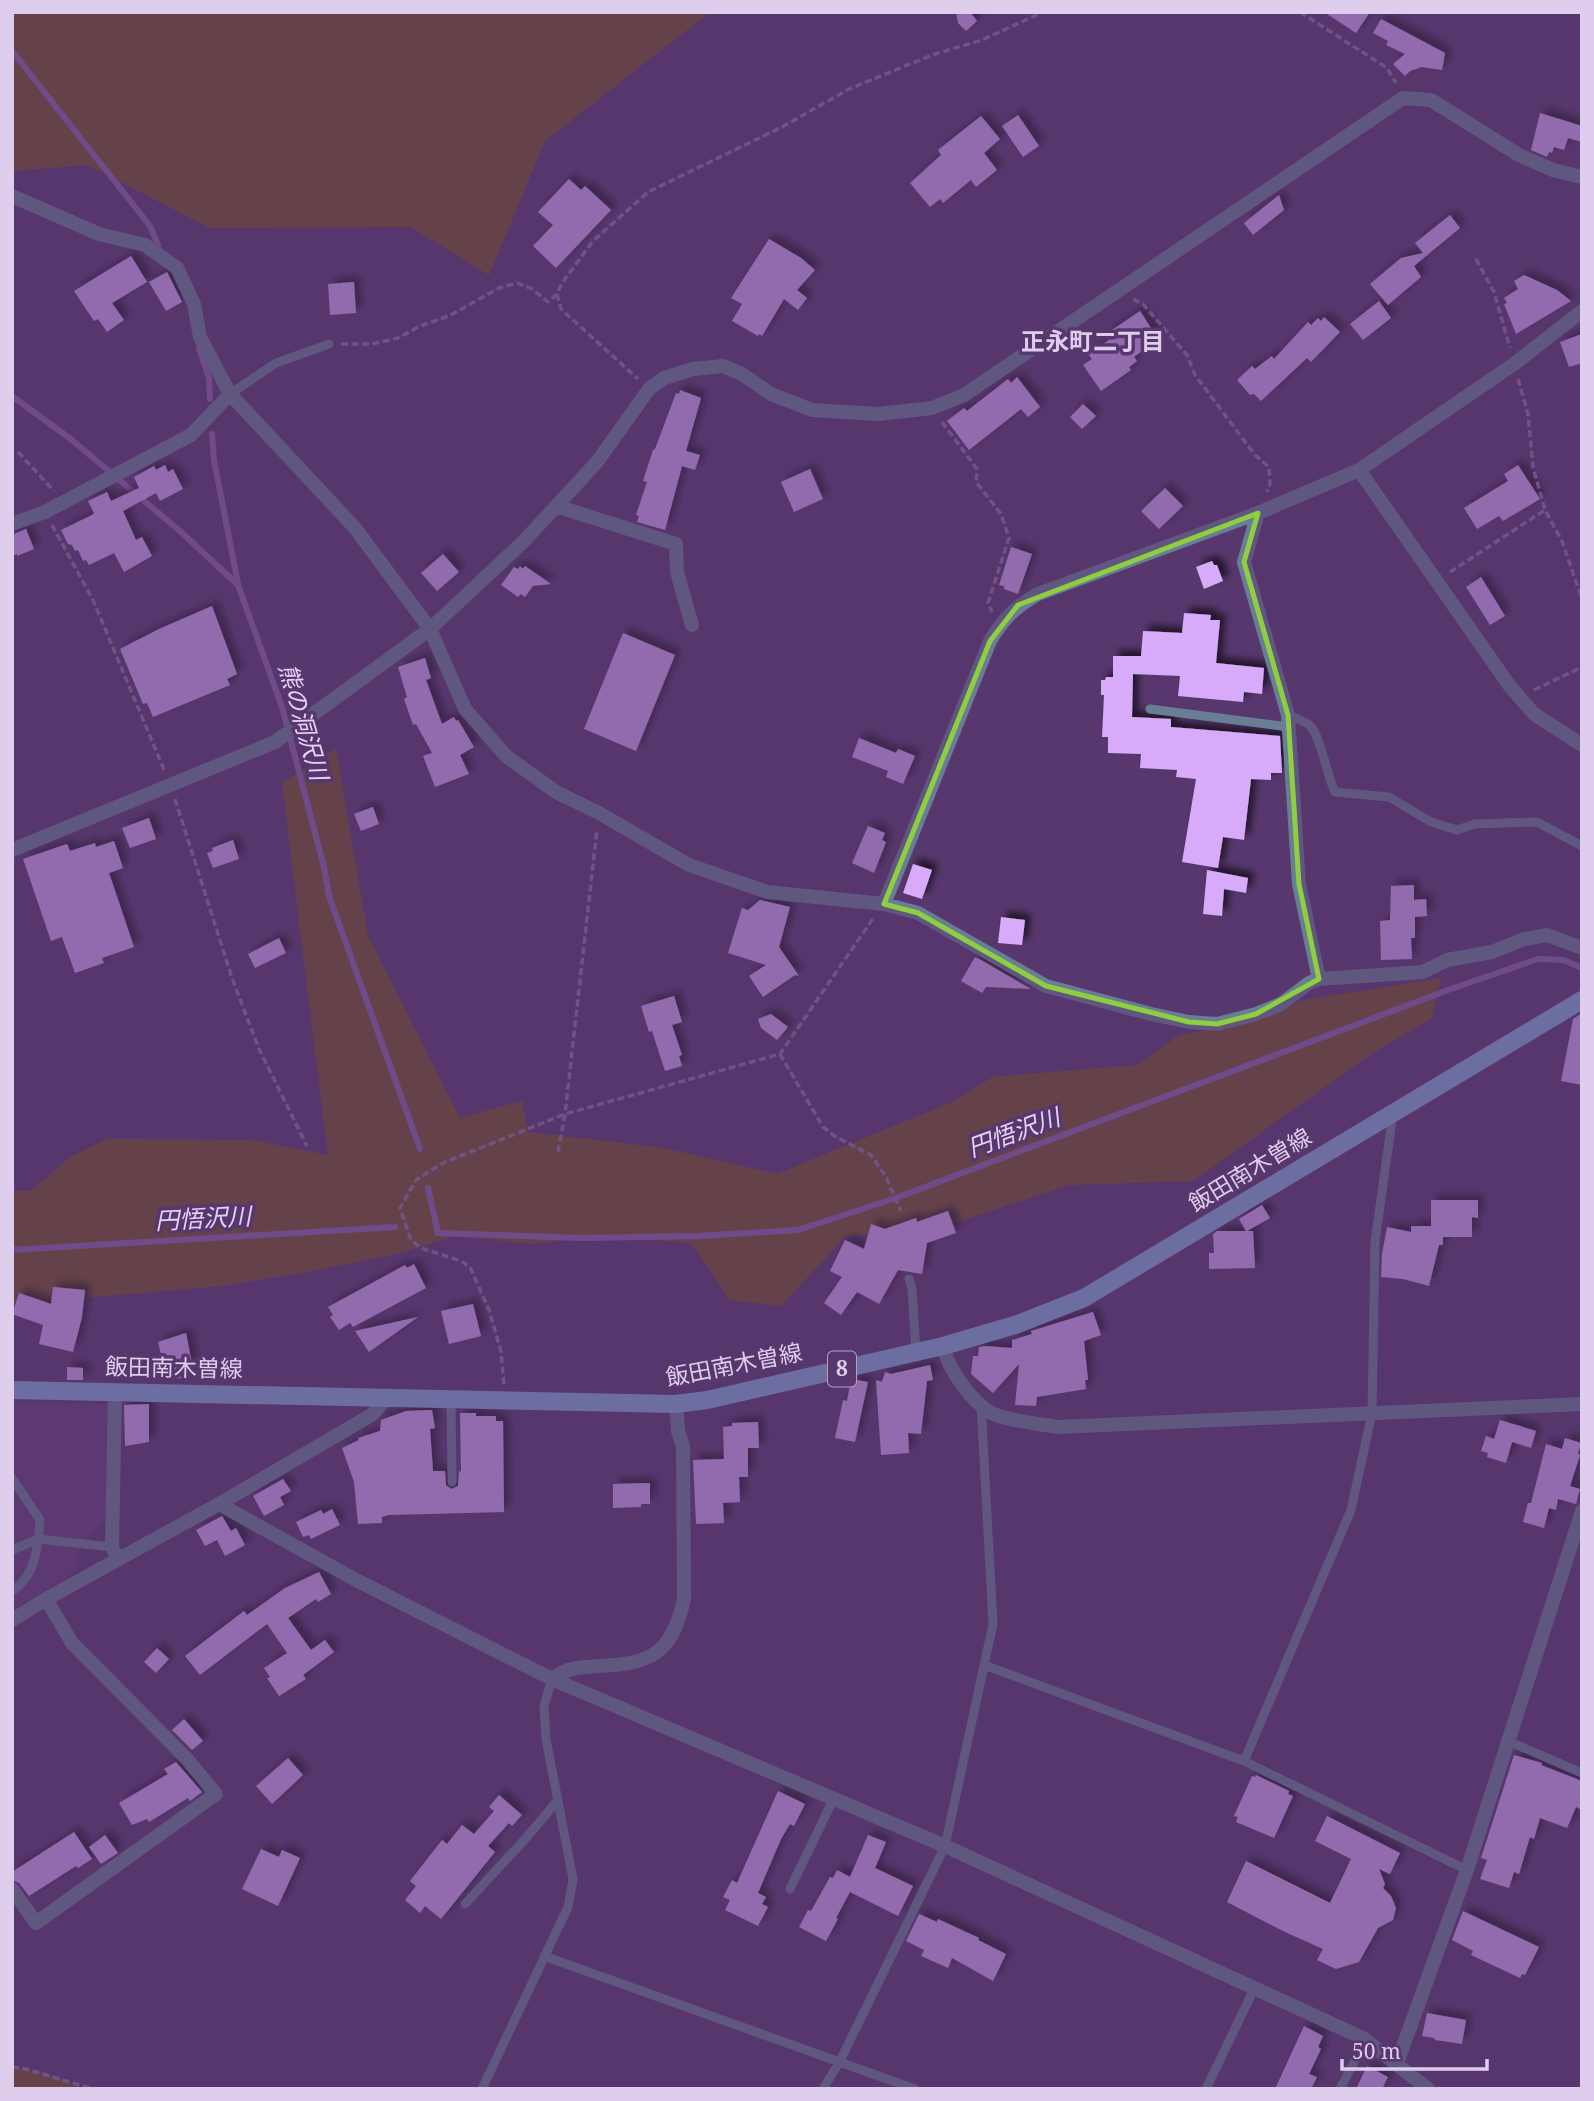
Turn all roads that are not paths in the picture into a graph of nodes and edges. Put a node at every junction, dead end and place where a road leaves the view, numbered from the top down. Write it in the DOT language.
graph roads {
  1 [pos="1582,177"];
  2 [pos="12,196"];
  3 [pos="1582,311"];
  4 [pos="329,344"];
  5 [pos="230,394"];
  6 [pos="1359,471"];
  7 [pos="556,506"];
  8 [pos="1258,513"];
  9 [pos="12,524"];
  10 [pos="691,625"];
  11 [pos="430,629"];
  12 [pos="1150,709"];
  13 [pos="1289,721"];
  14 [pos="1582,744"];
  15 [pos="1582,846"];
  16 [pos="12,850"];
  17 [pos="884,904"];
  18 [pos="1582,948"];
  19 [pos="1319,979"];
  20 [pos="1582,1000"];
  21 [pos="1394,1111"];
  22 [pos="909,1279"];
  23 [pos="943,1346"];
  24 [pos="916,1353"];
  25 [pos="12,1390"];
  26 [pos="115,1391"];
  27 [pos="387,1397"];
  28 [pos="451,1398"];
  29 [pos="676,1404"];
  30 [pos="981,1404"];
  31 [pos="1582,1404"];
  32 [pos="1372,1413"];
  33 [pos="12,1478"];
  34 [pos="452,1482"];
  35 [pos="219,1504"];
  36 [pos="1582,1511"];
  37 [pos="38,1539"];
  38 [pos="14,1548"];
  39 [pos="115,1554"];
  40 [pos="12,1591"];
  41 [pos="46,1599"];
  42 [pos="12,1620"];
  43 [pos="984,1665"];
  44 [pos="552,1679"];
  45 [pos="1508,1741"];
  46 [pos="1244,1761"];
  47 [pos="1582,1773"];
  48 [pos="558,1800"];
  49 [pos="833,1800"];
  50 [pos="945,1846"];
  51 [pos="1467,1870"];
  52 [pos="12,1889"];
  53 [pos="790,1889"];
  54 [pos="465,1904"];
  55 [pos="544,1956"];
  56 [pos="1254,1989"];
  57 [pos="1363,2039"];
  58 [pos="840,2062"];
  59 [pos="1397,2063"];
  60 [pos="482,2089"];
  61 [pos="823,2089"];
  62 [pos="915,2089"];
  63 [pos="1206,2089"];
  64 [pos="1340,2089"];
  65 [pos="1428,2089"];
  1 -- 7 [label="street"];
  2 -- 5 [label="street"];
  3 -- 6 [label="street"];
  4 -- 5 [label="lane"];
  5 -- 9 [label="street"];
  5 -- 11 [label="street"];
  6 -- 8 [label="street"];
  6 -- 14 [label="street"];
  7 -- 10 [label="street"];
  7 -- 11 [label="street"];
  8 -- 13 [label="street"];
  8 -- 17 [label="street"];
  11 -- 16 [label="street"];
  11 -- 17 [label="street"];
  12 -- 13 [label="lane"];
  13 -- 15 [label="lane"];
  13 -- 19 [label="street"];
  17 -- 19 [label="street"];
  18 -- 19 [label="street"];
  20 -- 21 [label="main road, 飯田南木曽線 / 8"];
  21 -- 23 [label="main road, 飯田南木曽線 / 8"];
  21 -- 32 [label="lane"];
  22 -- 24 [label="lane"];
  23 -- 24 [label="main road, 飯田南木曽線 / 8"];
  23 -- 30 [label="street"];
  24 -- 29 [label="main road, 飯田南木曽線 / 8"];
  25 -- 26 [label="main road, 飯田南木曽線 / 8"];
  26 -- 27 [label="main road, 飯田南木曽線 / 8"];
  26 -- 39 [label="street"];
  27 -- 28 [label="main road, 飯田南木曽線 / 8"];
  27 -- 35 [label="street"];
  28 -- 29 [label="main road, 飯田南木曽線 / 8"];
  28 -- 34 [label="lane"];
  29 -- 44 [label="street"];
  30 -- 32 [label="street"];
  30 -- 43 [label="lane"];
  31 -- 32 [label="street"];
  32 -- 46 [label="lane"];
  33 -- 37 [label="lane"];
  35 -- 39 [label="street"];
  35 -- 44 [label="street"];
  36 -- 45 [label="street"];
  37 -- 38 [label="lane"];
  37 -- 39 [label="lane"];
  37 -- 40 [label="lane"];
  39 -- 41 [label="street"];
  41 -- 42 [label="street"];
  41 -- 52 [label="street"];
  43 -- 46 [label="lane"];
  43 -- 50 [label="lane"];
  44 -- 48 [label="lane"];
  44 -- 49 [label="street"];
  45 -- 47 [label="lane"];
  45 -- 51 [label="street"];
  46 -- 51 [label="lane"];
  48 -- 54 [label="lane"];
  48 -- 55 [label="lane"];
  49 -- 50 [label="street"];
  49 -- 53 [label="lane"];
  50 -- 56 [label="street"];
  50 -- 58 [label="lane"];
  51 -- 59 [label="street"];
  55 -- 58 [label="lane"];
  55 -- 60 [label="lane"];
  56 -- 57 [label="street"];
  56 -- 63 [label="lane"];
  57 -- 59 [label="street"];
  57 -- 64 [label="lane"];
  58 -- 61 [label="lane"];
  58 -- 62 [label="lane"];
  59 -- 65 [label="street"];
}
